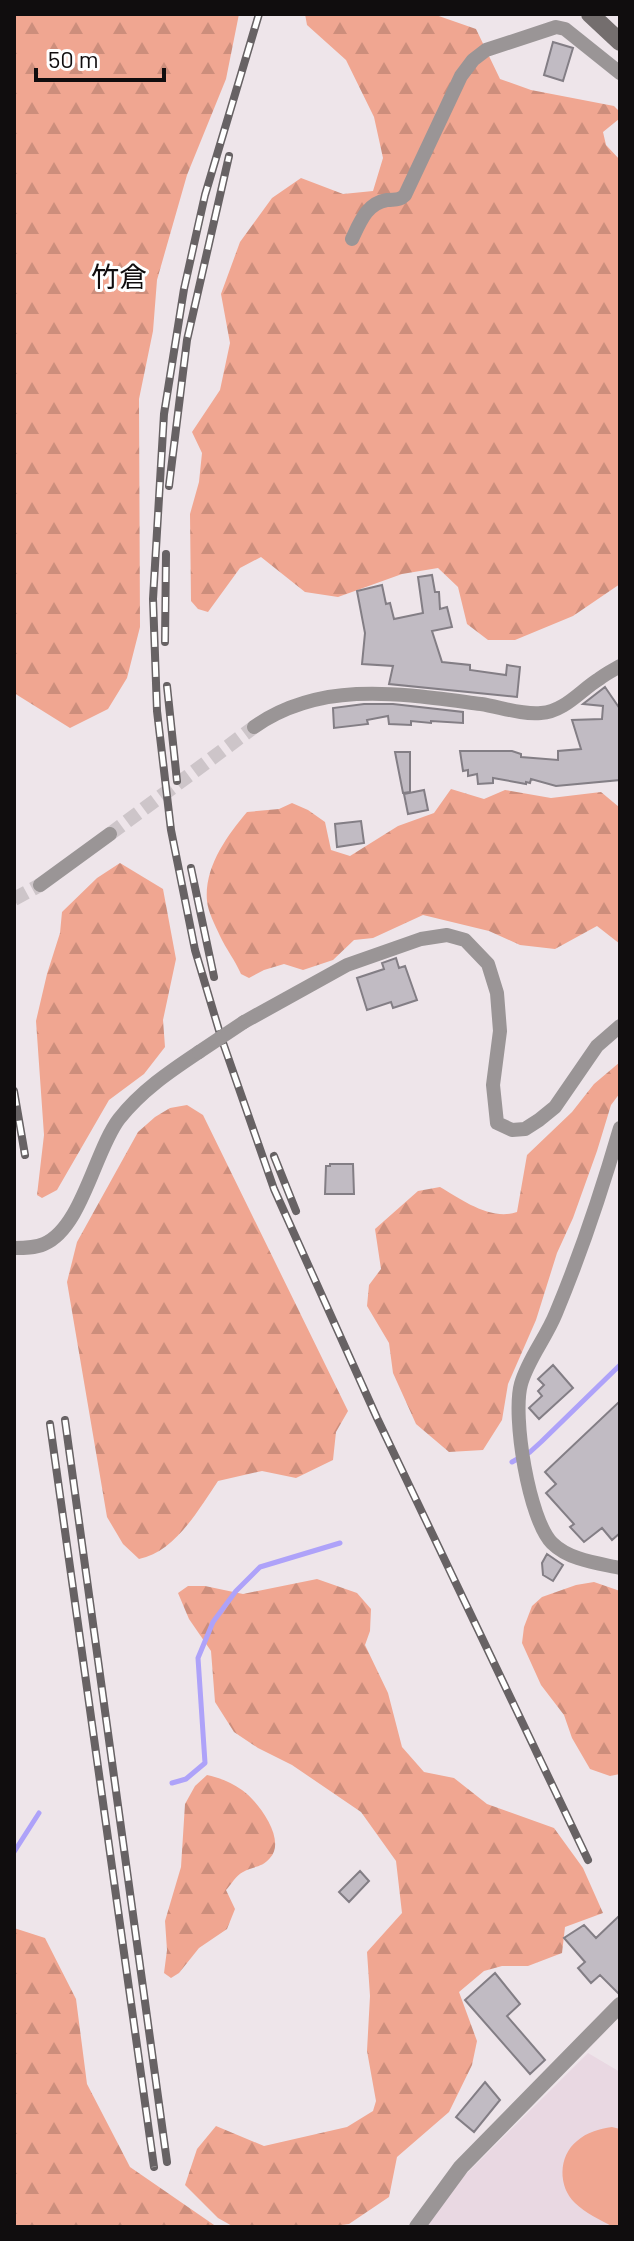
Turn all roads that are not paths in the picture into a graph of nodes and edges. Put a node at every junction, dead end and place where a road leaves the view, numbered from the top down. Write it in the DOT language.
graph roads {
  1 [pos="590,14"];
  2 [pos="620,42"];
  3 [pos="620,73"];
  4 [pos="352,239"];
  5 [pos="620,666"];
  6 [pos="254,727"];
  7 [pos="110,834"];
  8 [pos="40,885"];
  9 [pos="620,1026"];
  10 [pos="620,1128"];
  11 [pos="616,1164"];
  12 [pos="14,1248"];
  13 [pos="620,1568"];
  14 [pos="620,2005"];
  15 [pos="417,2227"];
  1 -- 2 [label="main road"];
  3 -- 4 [label="street"];
  5 -- 6 [label="street"];
  7 -- 8 [label="street"];
  9 -- 12 [label="street, bridge"];
  10 -- 11 [label="street"];
  11 -- 13 [label="street"];
  14 -- 15 [label="street"];
}
